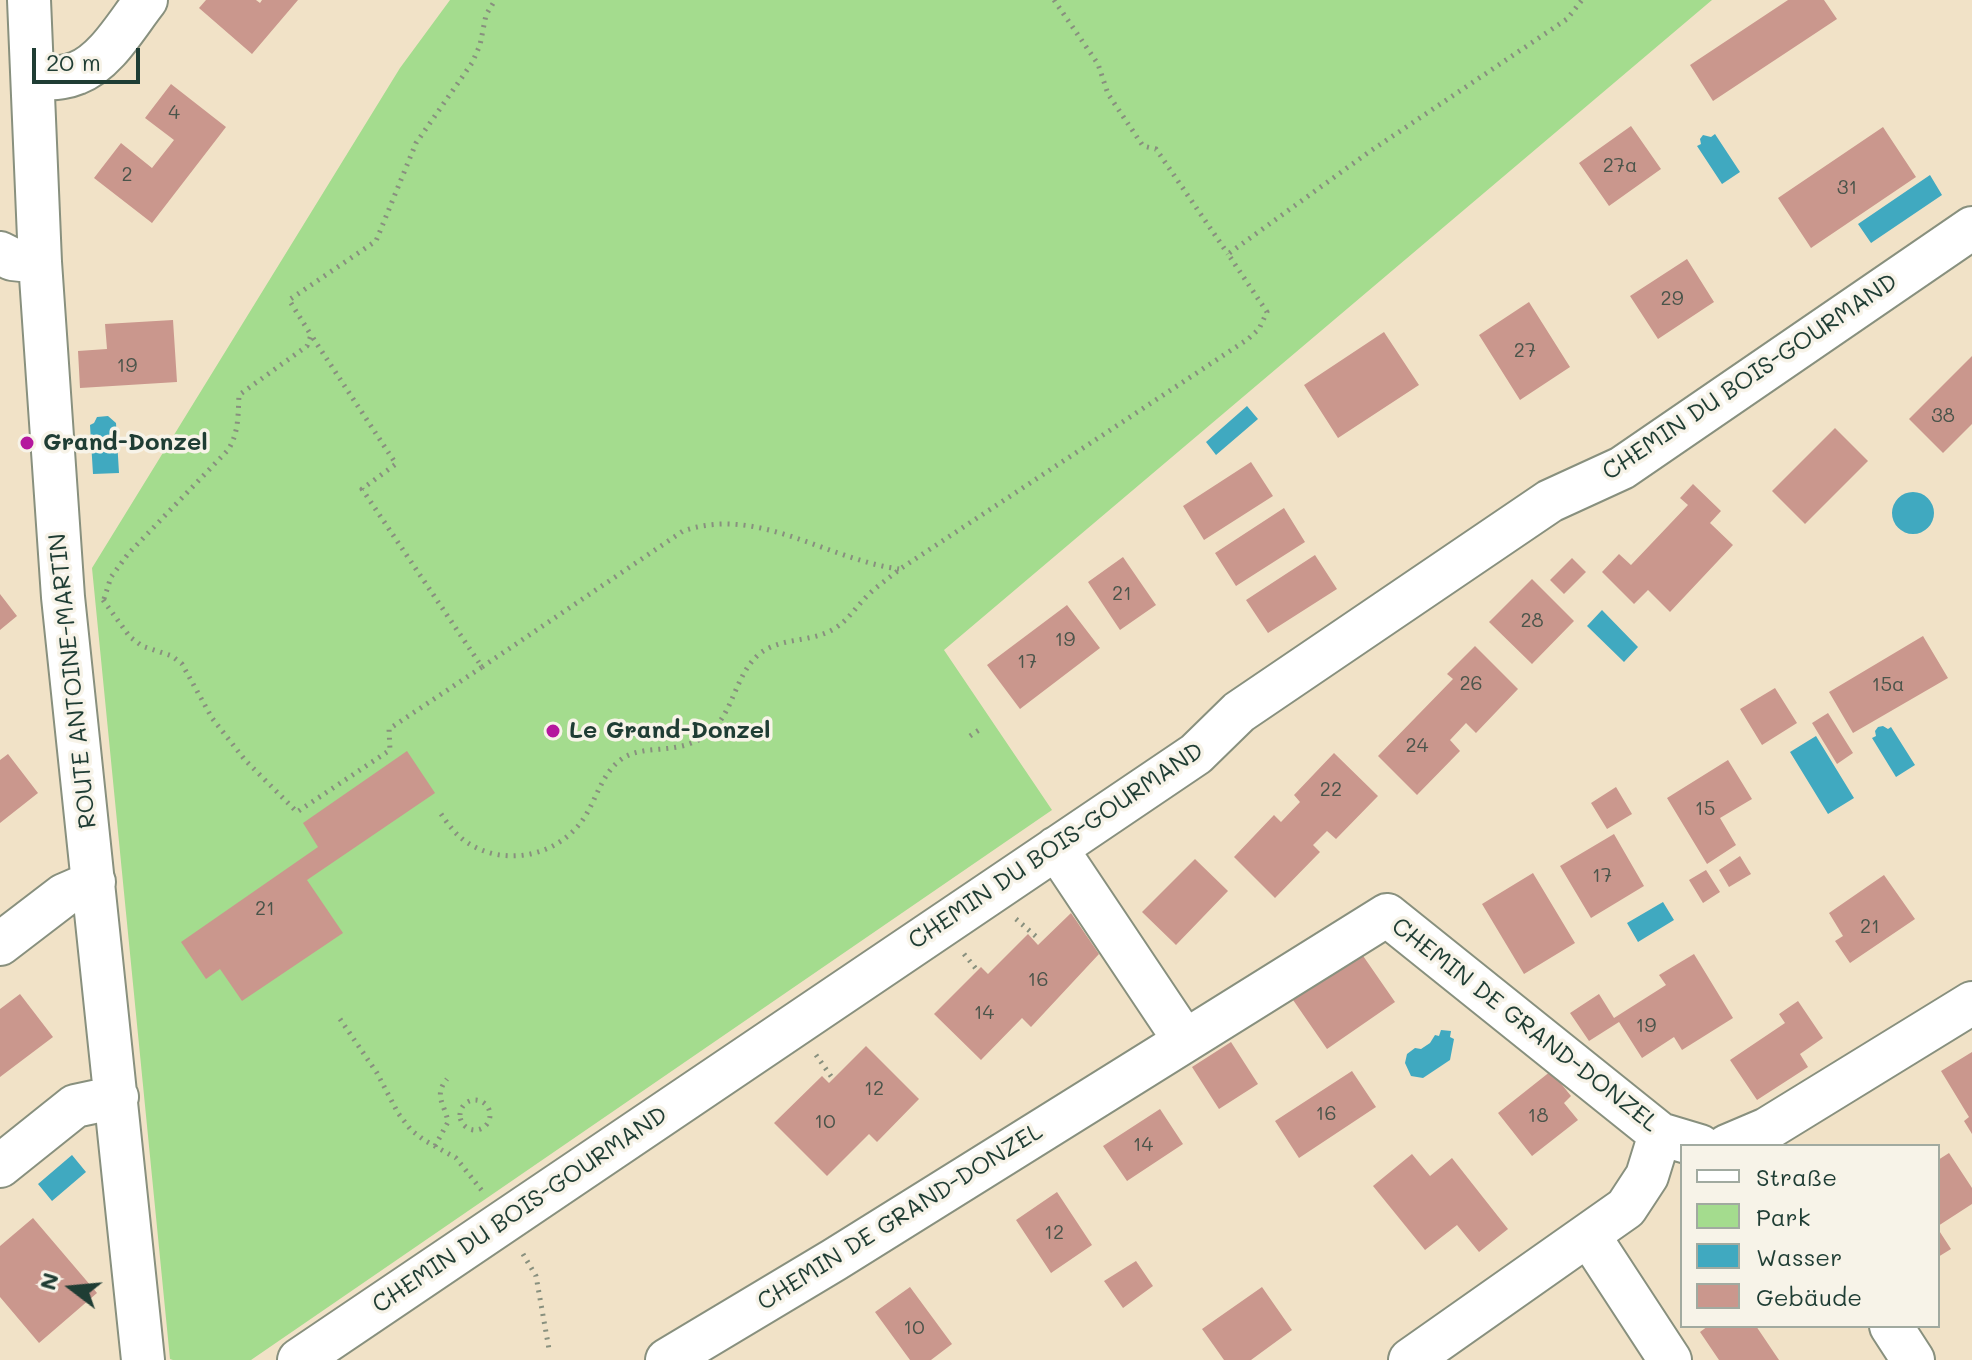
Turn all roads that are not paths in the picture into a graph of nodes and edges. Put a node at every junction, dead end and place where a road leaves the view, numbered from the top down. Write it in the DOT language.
graph roads {
  1 [pos="29,0"];
  2 [pos="146,0"];
  3 [pos="33,80"];
  4 [pos="1972,228"];
  5 [pos="0,253"];
  6 [pos="40,262"];
  7 [pos="1056,848"];
  8 [pos="94,882"];
  9 [pos="0,944"];
  10 [pos="1972,1003"];
  11 [pos="1180,1045"];
  12 [pos="117,1097"];
  13 [pos="1660,1134"];
  14 [pos="1772,1137"];
  15 [pos="1693,1144"];
  16 [pos="1737,1144"];
  17 [pos="0,1166"];
  18 [pos="1589,1236"];
  19 [pos="1892,1328"];
  20 [pos="143,1360"];
  21 [pos="299,1360"];
  22 [pos="667,1360"];
  23 [pos="1410,1360"];
  24 [pos="1670,1360"];
  25 [pos="1913,1360"];
  1 -- 3 [label="street, ROUTE ANTOINE-MARTIN"];
  2 -- 3 [label="street"];
  3 -- 6 [label="street, ROUTE ANTOINE-MARTIN"];
  4 -- 7 [label="street, CHEMIN DU BOIS-GOURMAND"];
  5 -- 6 [label="street"];
  6 -- 8 [label="street, ROUTE ANTOINE-MARTIN"];
  7 -- 11 [label="street"];
  7 -- 21 [label="street, CHEMIN DU BOIS-GOURMAND"];
  8 -- 9 [label="street"];
  8 -- 12 [label="street, ROUTE ANTOINE-MARTIN"];
  10 -- 14 [label="street"];
  11 -- 13 [label="street, CHEMIN DE GRAND-DONZEL"];
  11 -- 22 [label="street, CHEMIN DE GRAND-DONZEL"];
  12 -- 17 [label="street"];
  12 -- 20 [label="street, ROUTE ANTOINE-MARTIN"];
  13 -- 15 [label="street, CHEMIN DE GRAND-DONZEL"];
  13 -- 18 [label="street"];
  14 -- 16 [label="street"];
  18 -- 23 [label="street"];
  18 -- 24 [label="street"];
  19 -- 25 [label="street"];
}
